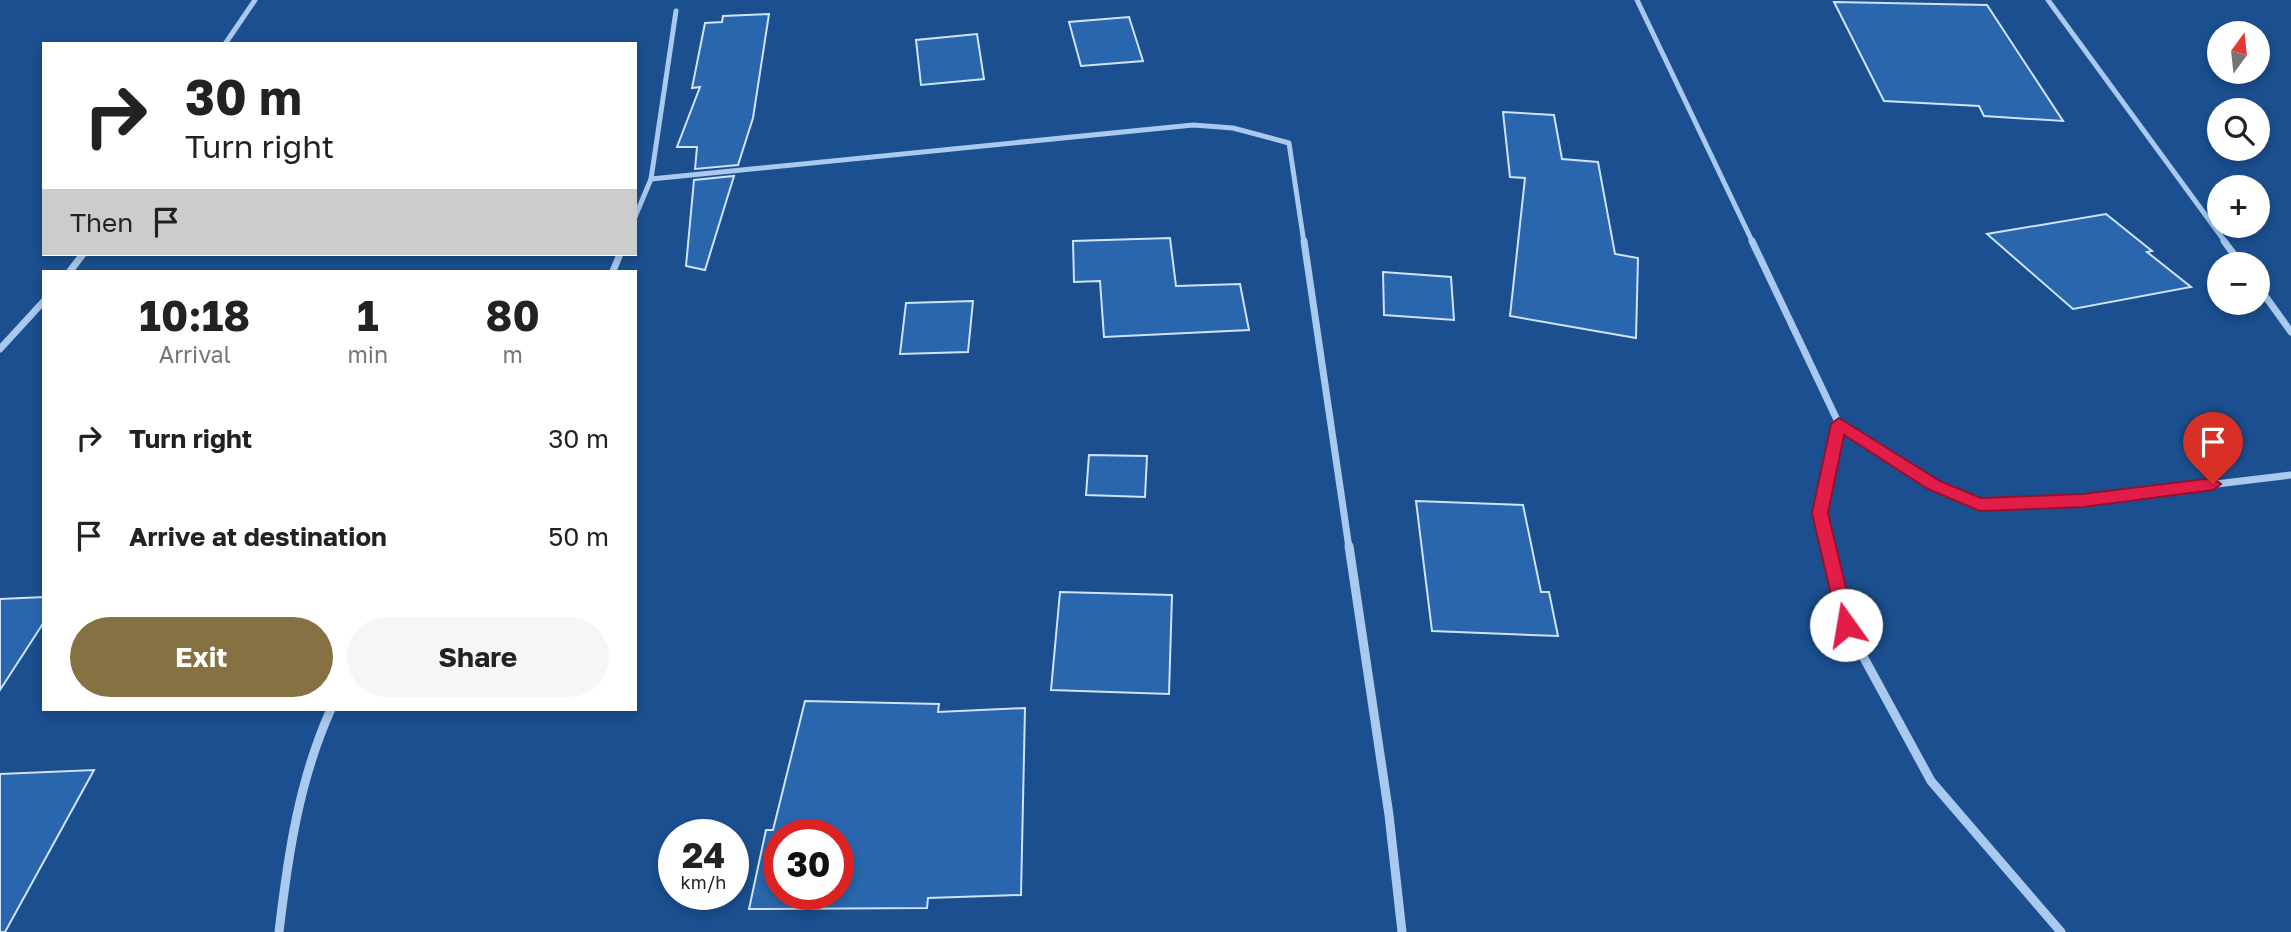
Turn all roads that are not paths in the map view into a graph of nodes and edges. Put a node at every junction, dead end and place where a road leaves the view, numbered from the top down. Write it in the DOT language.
graph roads {
  1 [pos="256,0"];
  2 [pos="1637,0"];
  3 [pos="2048,0"];
  4 [pos="676,11"];
  5 [pos="226,42"];
  6 [pos="651,179"];
  7 [pos="637,212"];
  8 [pos="2232,252"];
  9 [pos="81,256"];
  10 [pos="71,270"];
  11 [pos="42,302"];
  12 [pos="2270,303"];
  13 [pos="2291,332"];
  14 [pos="0,349"];
  15 [pos="1839,424"];
  16 [pos="2291,475"];
  17 [pos="330,711"];
  18 [pos="279,932"];
  19 [pos="1402,932"];
  20 [pos="2061,932"];
  1 -- 5 [label="street"];
  2 -- 15 [label="street"];
  3 -- 8 [label="street"];
  4 -- 6 [label="street"];
  6 -- 7 [label="street"];
  6 -- 19 [label="street"];
  9 -- 10 [label="street"];
  11 -- 14 [label="street"];
  12 -- 13 [label="street"];
  15 -- 16 [label="street"];
  15 -- 20 [label="street"];
  17 -- 18 [label="street"];
}
